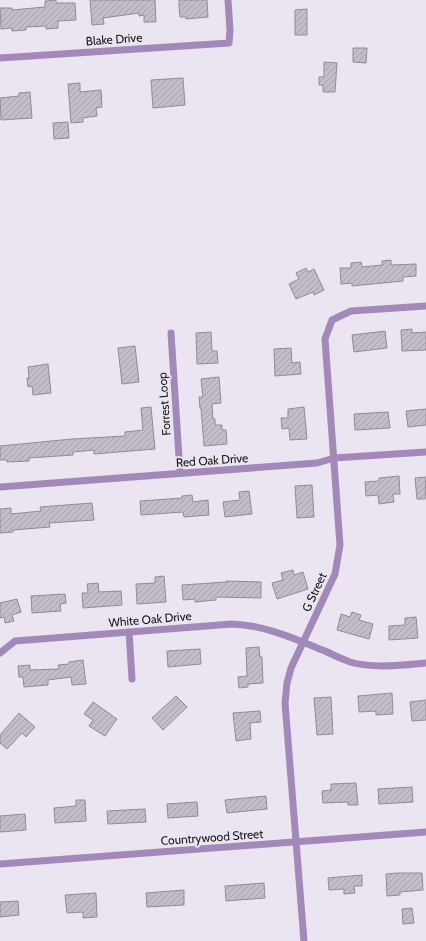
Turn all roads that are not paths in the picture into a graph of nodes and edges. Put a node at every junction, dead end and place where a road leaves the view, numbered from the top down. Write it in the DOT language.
graph roads {
  1 [pos="228,0"];
  2 [pos="0,58"];
  3 [pos="426,306"];
  4 [pos="171,333"];
  5 [pos="426,452"];
  6 [pos="334,458"];
  7 [pos="180,473"];
  8 [pos="0,487"];
  9 [pos="129,632"];
  10 [pos="303,642"];
  11 [pos="0,653"];
  12 [pos="426,663"];
  13 [pos="132,679"];
  14 [pos="426,832"];
  15 [pos="295,842"];
  16 [pos="0,864"];
  17 [pos="304,941"];
  1 -- 2 [label="street, Blake Drive"];
  3 -- 6 [label="street, G Street"];
  4 -- 7 [label="street, Forrest Loop"];
  5 -- 6 [label="street, Red Oak Drive"];
  6 -- 7 [label="street, Red Oak Drive"];
  6 -- 10 [label="street, G Street"];
  7 -- 8 [label="street, Red Oak Drive"];
  9 -- 10 [label="street, White Oak Drive"];
  9 -- 11 [label="street, White Oak Drive"];
  9 -- 13 [label="street"];
  10 -- 12 [label="street, White Oak Drive"];
  10 -- 15 [label="street, G Street"];
  14 -- 15 [label="street, Countrywood Street"];
  15 -- 16 [label="street, Countrywood Street"];
  15 -- 17 [label="street, G Street"];
}
